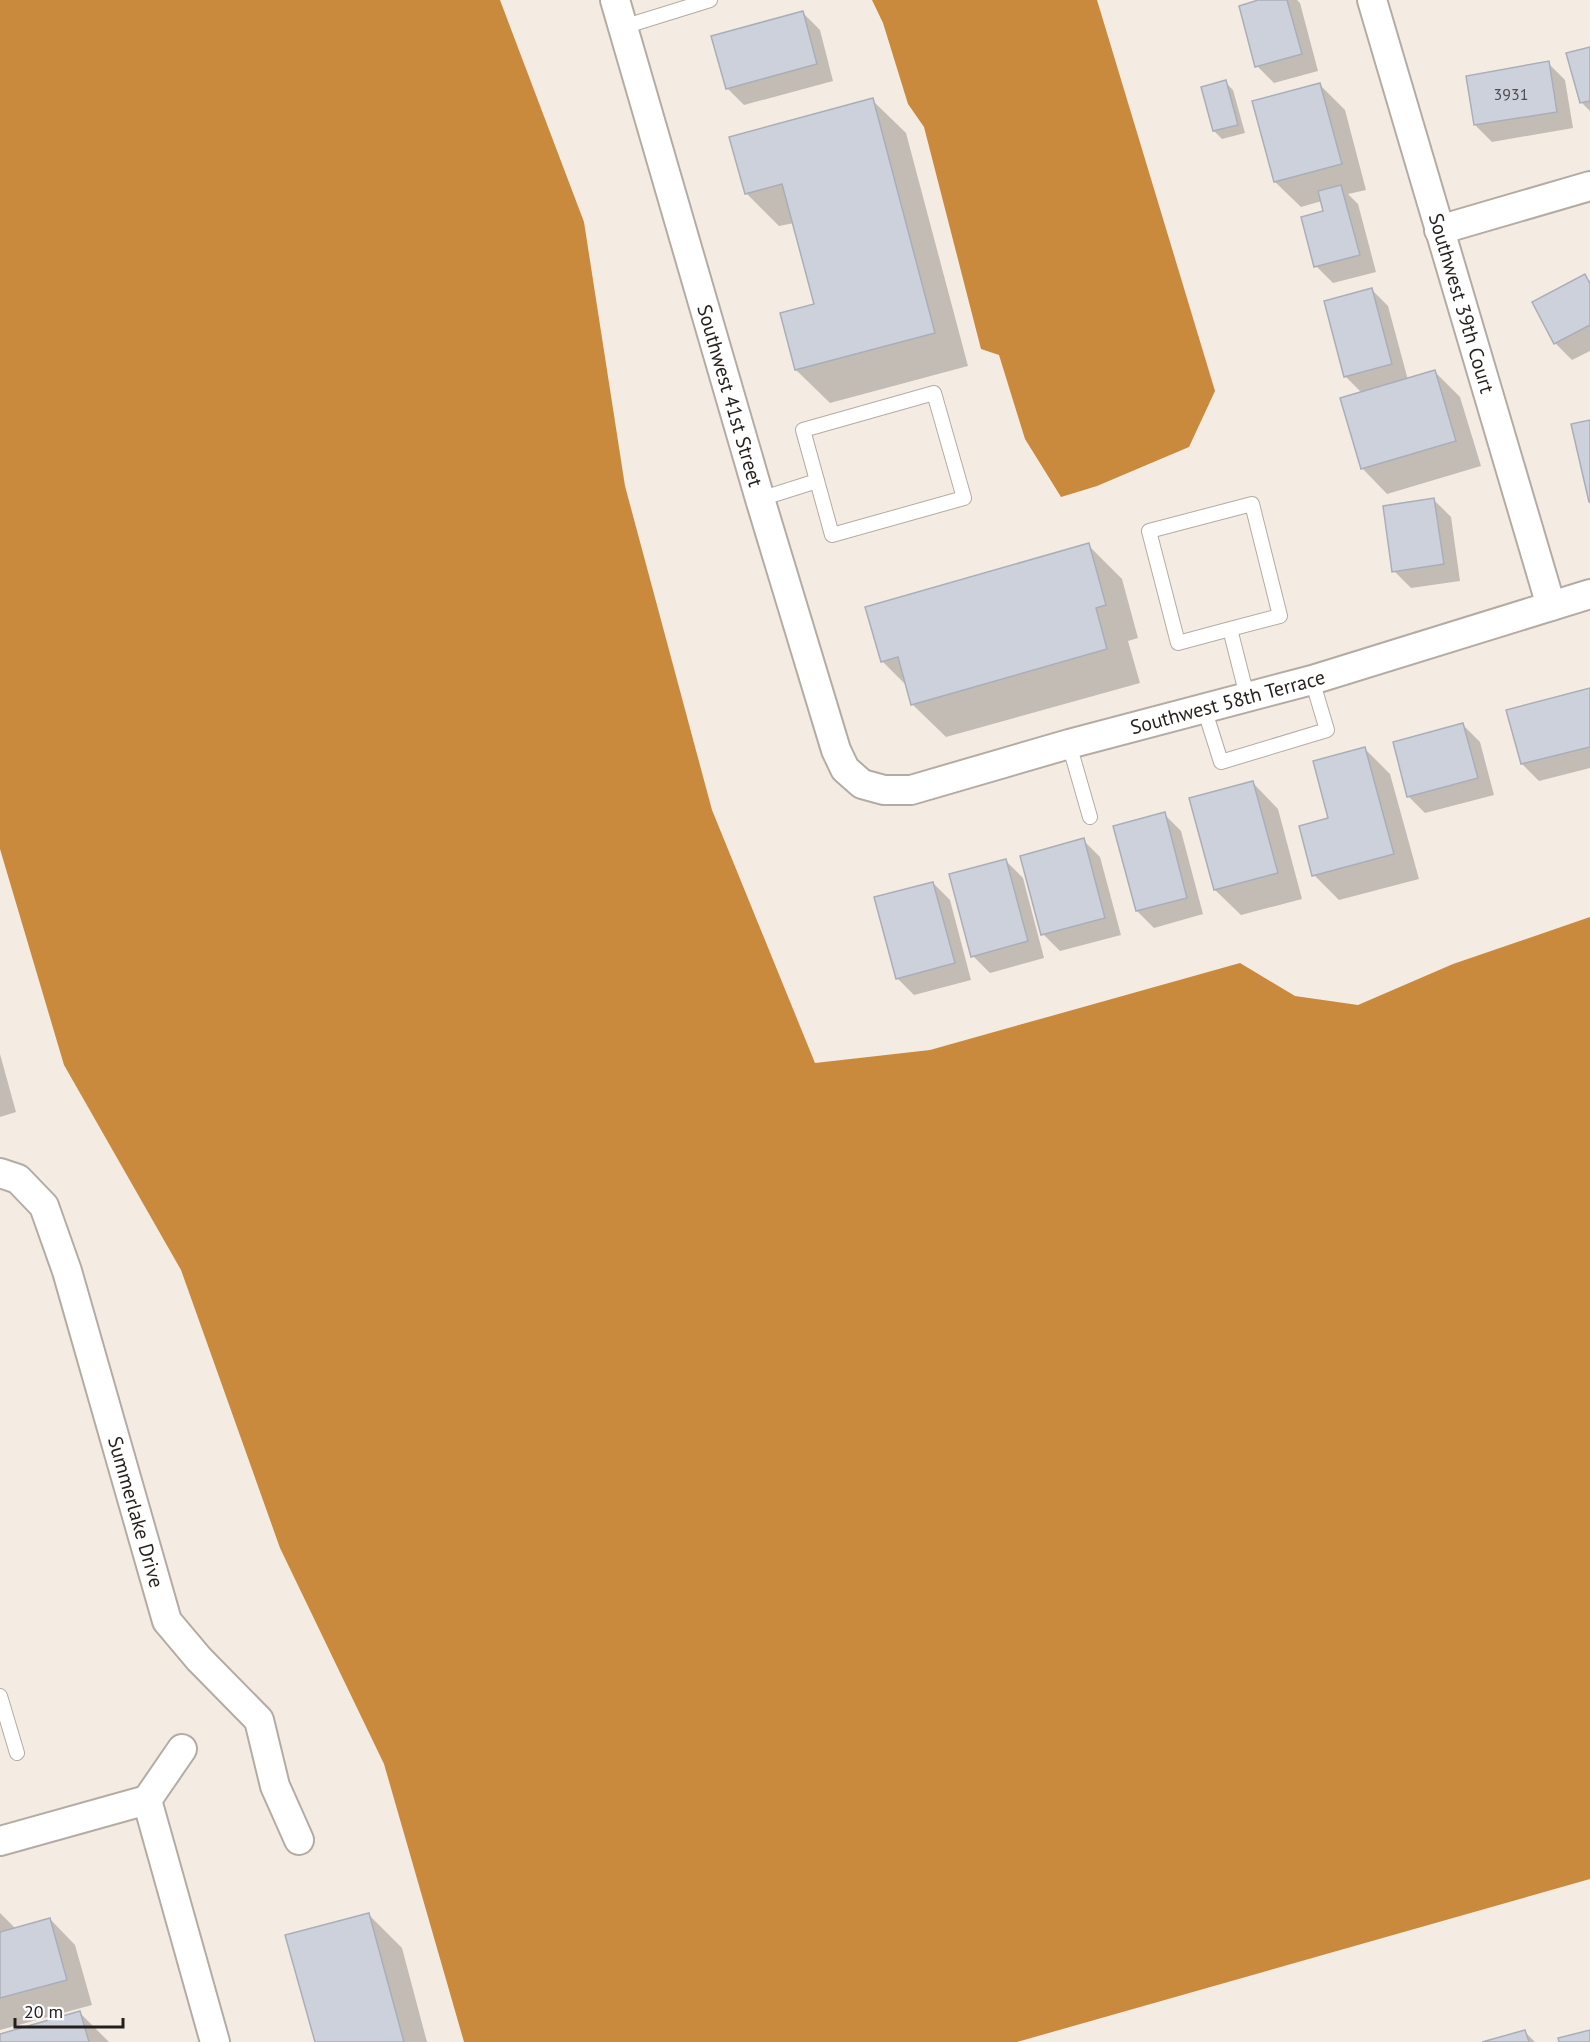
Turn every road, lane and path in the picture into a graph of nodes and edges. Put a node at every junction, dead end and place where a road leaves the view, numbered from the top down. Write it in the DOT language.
graph roads {
  1 [pos="710,0"];
  2 [pos="1372,0"];
  3 [pos="619,13"];
  4 [pos="1590,186"];
  5 [pos="1439,230"];
  6 [pos="817,481"];
  7 [pos="760,498"];
  8 [pos="1590,594"];
  9 [pos="1551,606"];
  10 [pos="1230,629"];
  11 [pos="1312,680"];
  12 [pos="1247,696"];
  13 [pos="1204,708"];
  14 [pos="1069,744"];
  15 [pos="862,784"];
  16 [pos="1090,817"];
  17 [pos="0,1173"];
  18 [pos="0,1696"];
  19 [pos="182,1749"];
  20 [pos="17,1753"];
  21 [pos="147,1800"];
  22 [pos="299,1840"];
  23 [pos="0,1841"];
  24 [pos="215,2042"];
  1 -- 3 [label="lane"];
  2 -- 5 [label="street, Southwest 39th Court"];
  3 -- 7 [label="street, Southwest 41st Street"];
  4 -- 5 [label="street"];
  5 -- 9 [label="street, Southwest 39th Court"];
  6 -- 6 [label="lane"];
  6 -- 7 [label="lane"];
  7 -- 15 [label="street, Southwest 41st Street"];
  8 -- 9 [label="street, Southwest 58th Terrace"];
  9 -- 11 [label="street, Southwest 58th Terrace"];
  10 -- 10 [label="lane"];
  10 -- 12 [label="lane"];
  11 -- 12 [label="street, Southwest 58th Terrace"];
  11 -- 13 [label="lane"];
  12 -- 13 [label="street, Southwest 58th Terrace"];
  13 -- 14 [label="street, Southwest 58th Terrace"];
  14 -- 15 [label="street, Southwest 58th Terrace"];
  14 -- 16 [label="lane"];
  17 -- 22 [label="street, Summerlake Drive"];
  18 -- 20 [label="lane"];
  19 -- 21 [label="street"];
  21 -- 23 [label="street"];
  21 -- 24 [label="street"];
}
